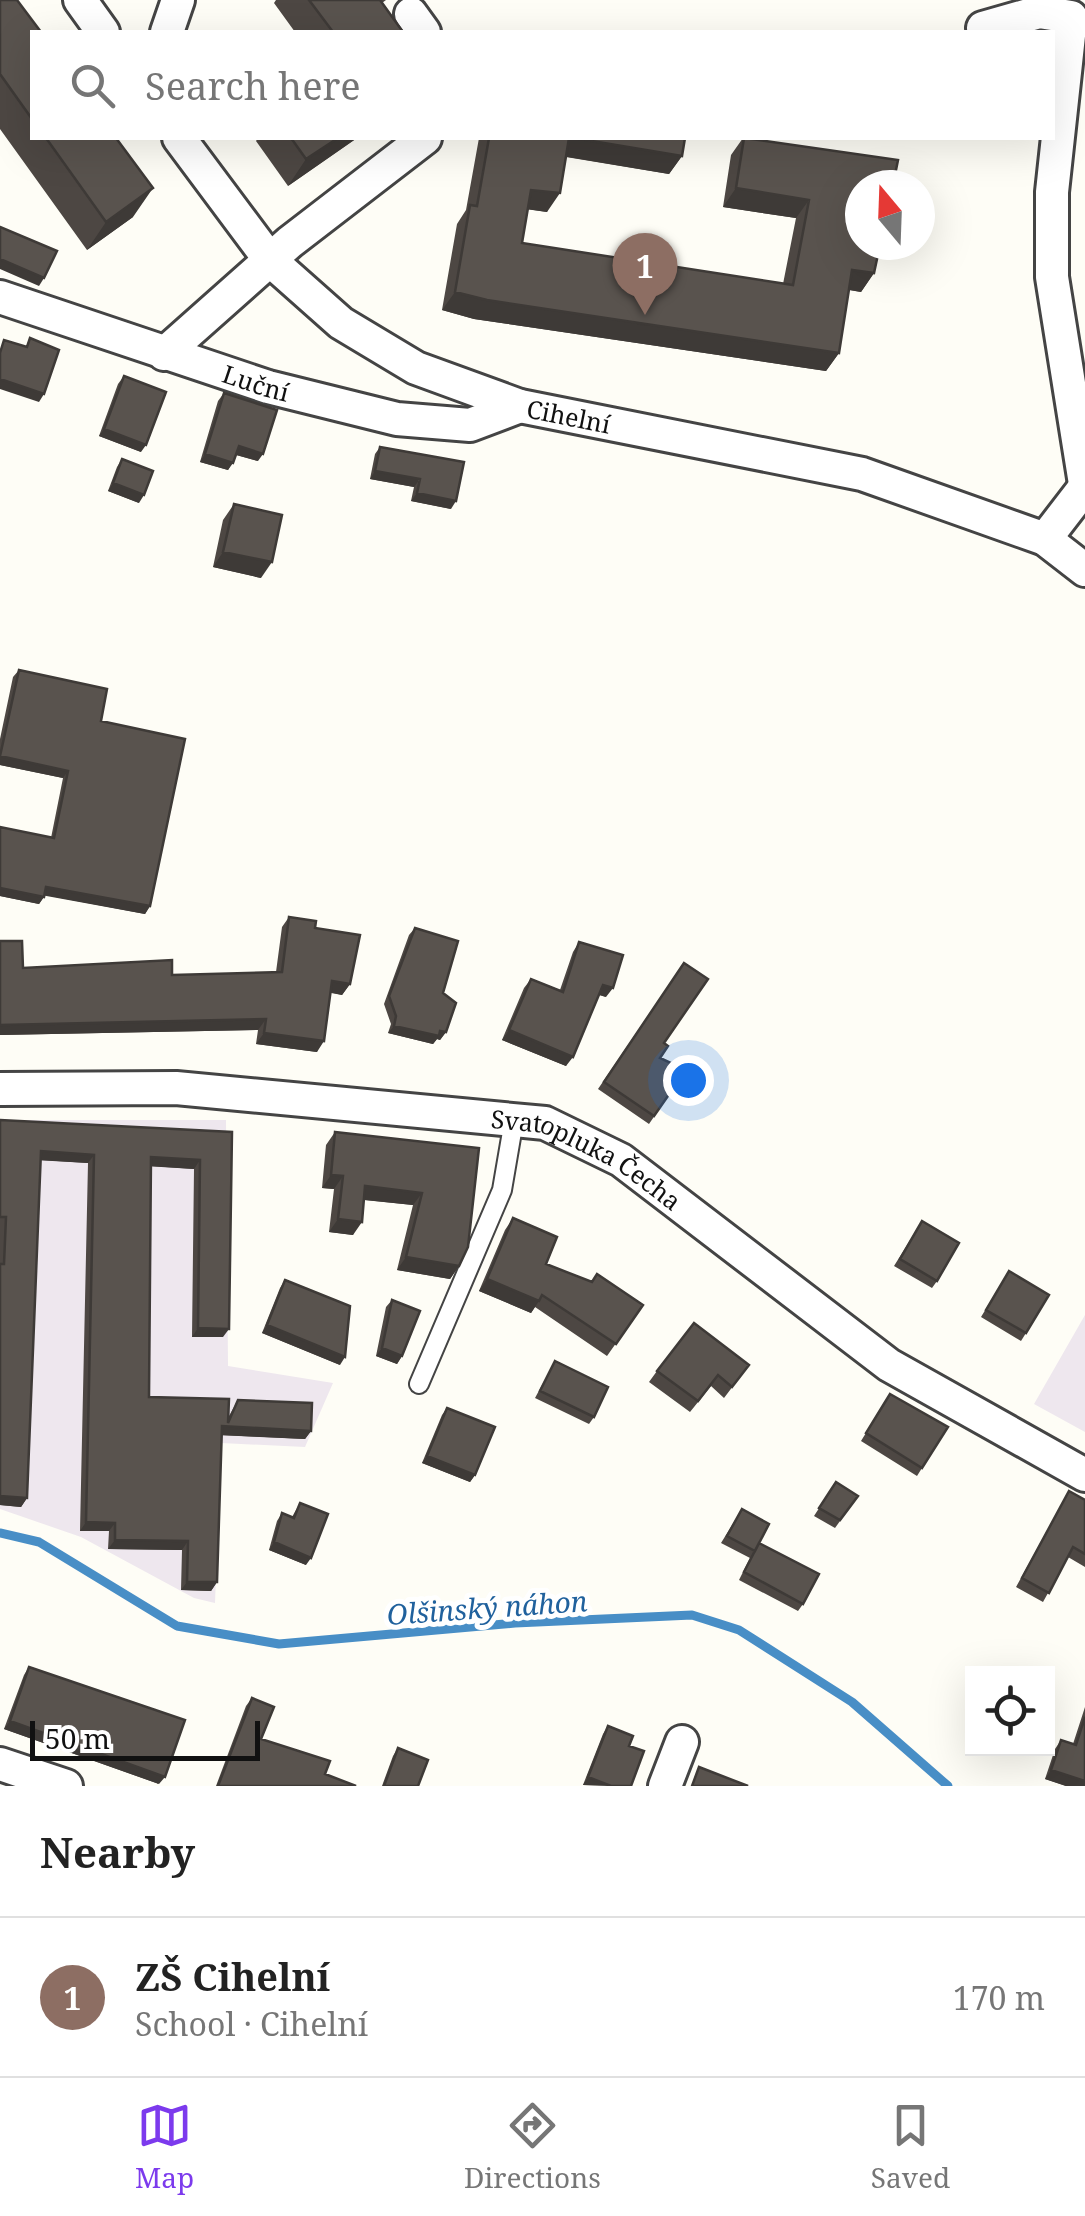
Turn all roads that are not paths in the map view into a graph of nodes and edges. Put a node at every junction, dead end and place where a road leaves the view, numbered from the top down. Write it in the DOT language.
graph roads {
  1 [pos="80,0"];
  2 [pos="178,0"];
  3 [pos="1065,12"];
  4 [pos="983,28"];
  5 [pos="102,30"];
  6 [pos="168,30"];
  7 [pos="180,140"];
  8 [pos="422,140"];
  9 [pos="270,260"];
  10 [pos="0,297"];
  11 [pos="164,354"];
  12 [pos="520,406"];
  13 [pos="1085,486"];
  14 [pos="1045,539"];
  15 [pos="1085,570"];
  16 [pos="0,1089"];
  17 [pos="514,1120"];
  18 [pos="418,1384"];
  19 [pos="1085,1475"];
  20 [pos="682,1742"];
  21 [pos="0,1764"];
  22 [pos="66,1786"];
  23 [pos="665,1786"];
  1 -- 5 [label="street"];
  2 -- 6 [label="street"];
  3 -- 4 [label="street"];
  3 -- 13 [label="street"];
  7 -- 9 [label="street, Cihelní"];
  8 -- 9 [label="street"];
  9 -- 11 [label="street"];
  9 -- 12 [label="street, Cihelní"];
  10 -- 11 [label="street, Luční"];
  11 -- 12 [label="street, Luční"];
  12 -- 14 [label="street, Cihelní"];
  13 -- 14 [label="street"];
  14 -- 15 [label="street, Cihelní"];
  16 -- 17 [label="street, Svatopluka Čecha"];
  17 -- 18 [label="lane"];
  17 -- 19 [label="street, Svatopluka Čecha"];
  20 -- 23 [label="street"];
  21 -- 22 [label="street"];
}
